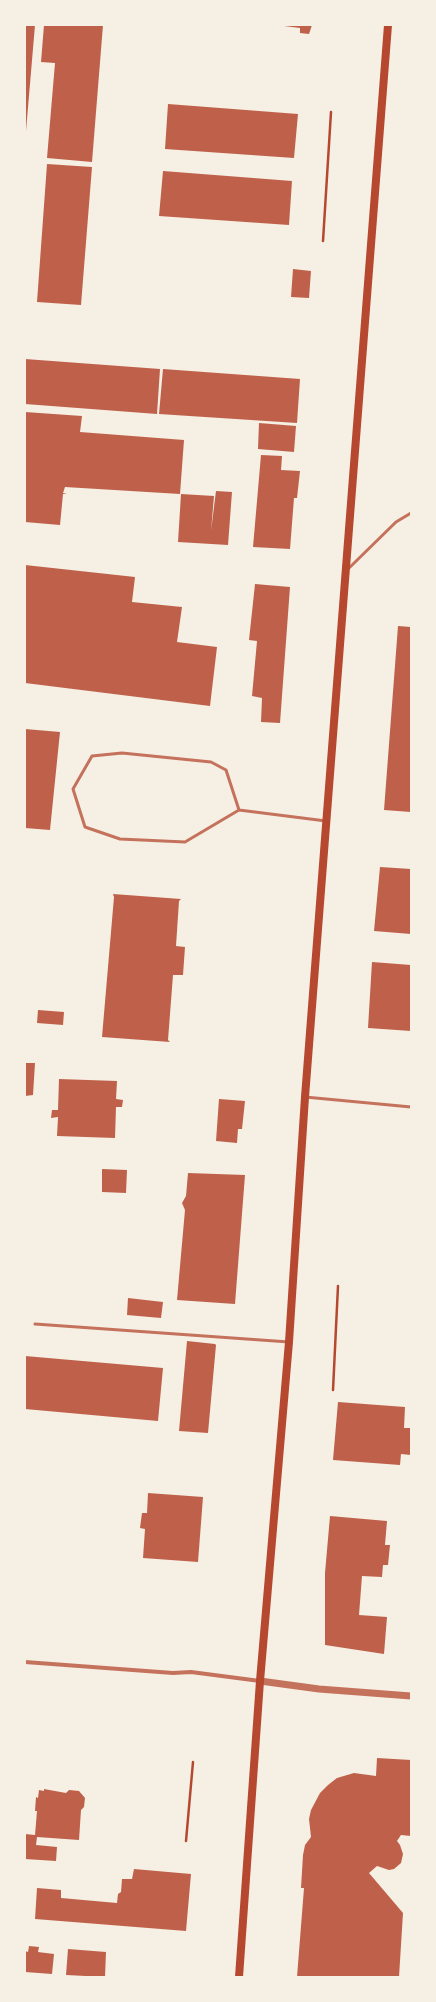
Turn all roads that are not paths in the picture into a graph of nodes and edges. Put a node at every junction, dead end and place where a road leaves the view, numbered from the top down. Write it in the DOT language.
graph roads {
  1 [pos="388,25"];
  2 [pos="411,513"];
  3 [pos="345,571"];
  4 [pos="240,810"];
  5 [pos="326,821"];
  6 [pos="305,1097"];
  7 [pos="411,1107"];
  8 [pos="34,1324"];
  9 [pos="288,1342"];
  10 [pos="25,1662"];
  11 [pos="260,1682"];
  12 [pos="411,1696"];
  13 [pos="239,1977"];
  1 -- 3 [label="main road"];
  2 -- 3 [label="lane"];
  3 -- 5 [label="main road"];
  4 -- 4 [label="lane"];
  4 -- 5 [label="lane"];
  5 -- 6 [label="main road"];
  6 -- 7 [label="lane"];
  6 -- 9 [label="main road"];
  8 -- 9 [label="lane"];
  9 -- 11 [label="main road"];
  10 -- 11 [label="street"];
  11 -- 12 [label="street"];
  11 -- 13 [label="main road"];
}
